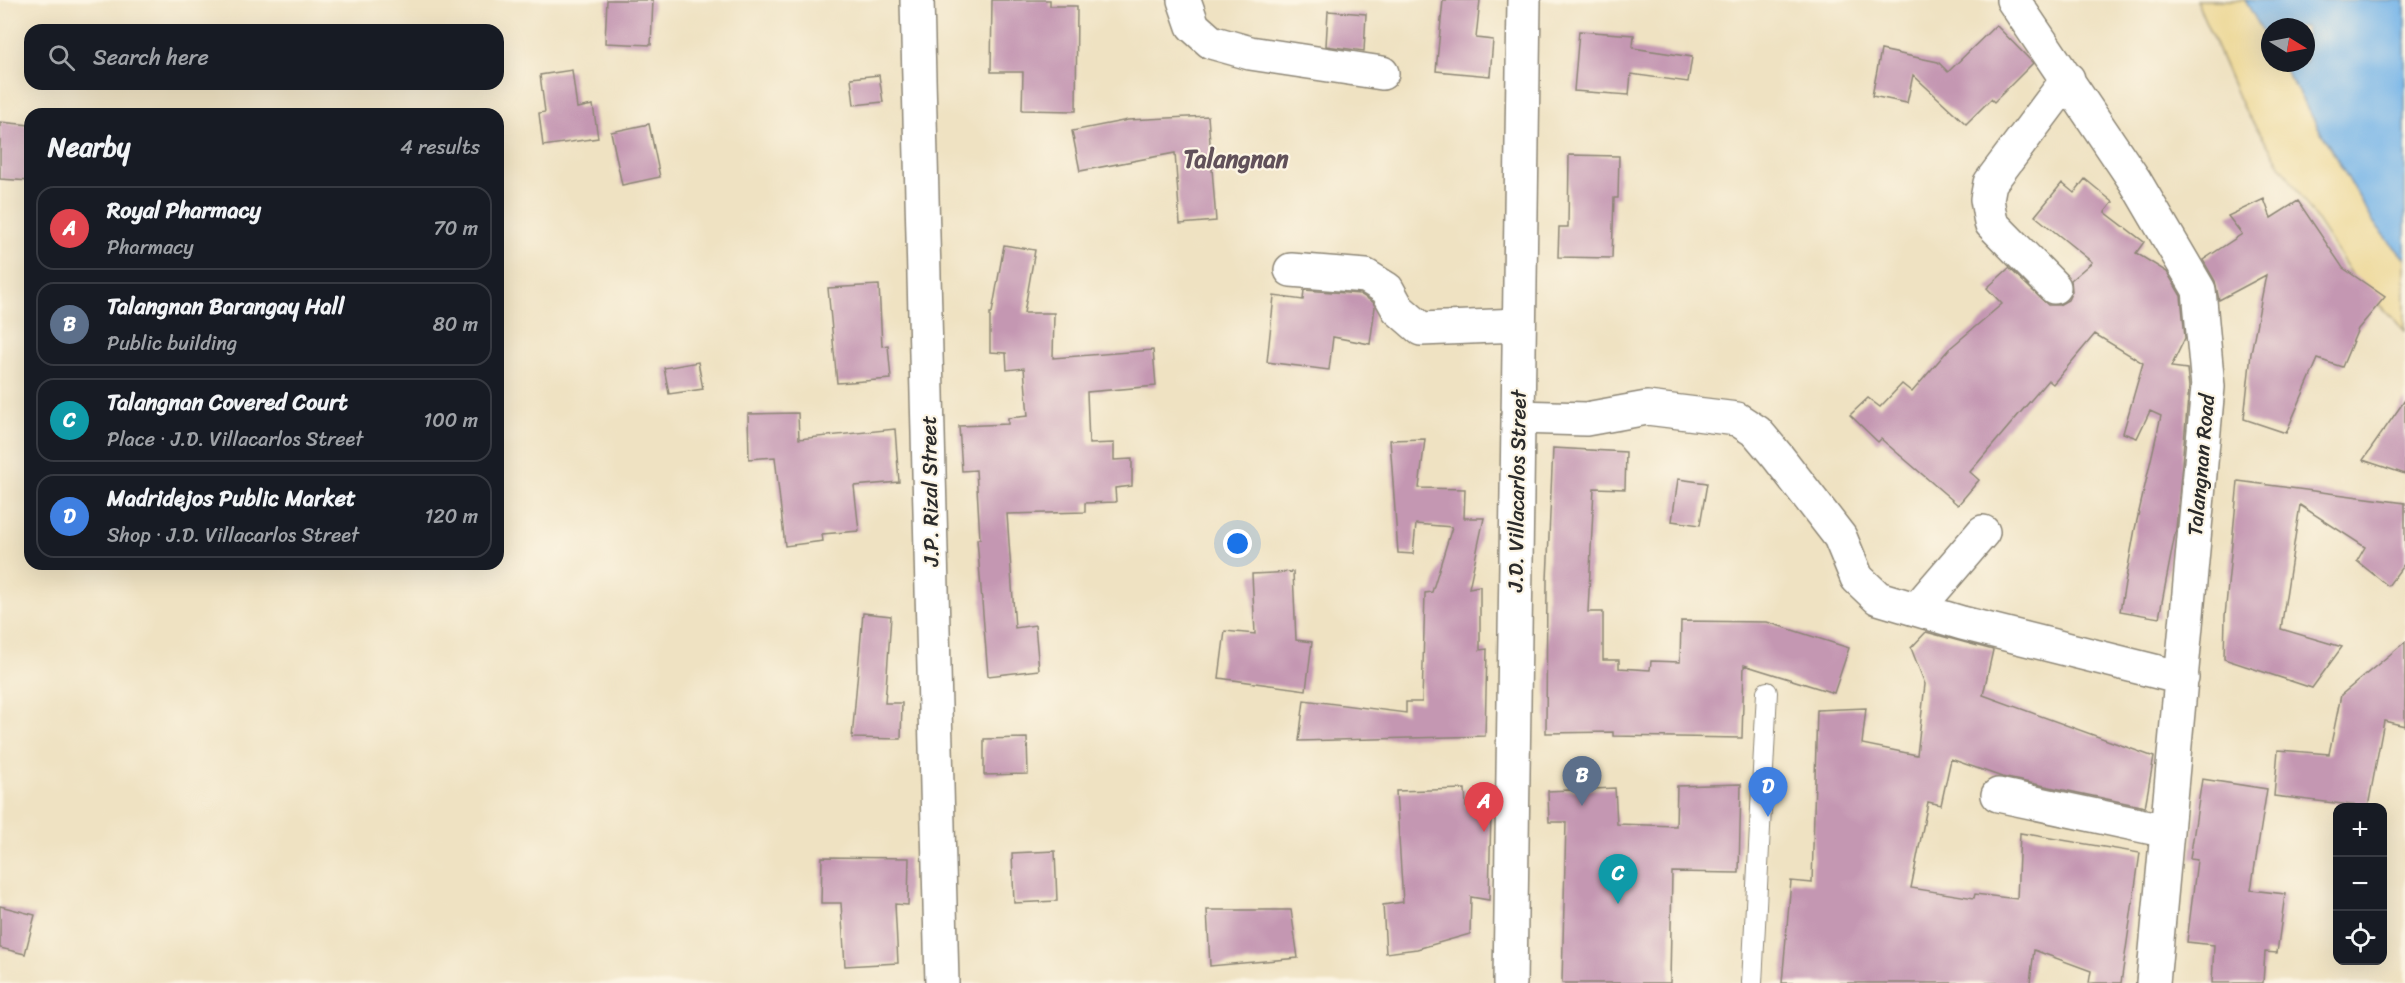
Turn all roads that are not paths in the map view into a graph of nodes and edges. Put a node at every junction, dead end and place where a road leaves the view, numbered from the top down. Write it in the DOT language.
graph roads {
  1 [pos="917,0"];
  2 [pos="1184,0"];
  3 [pos="1524,0"];
  4 [pos="2013,0"];
  5 [pos="1382,73"];
  6 [pos="2068,79"];
  7 [pos="1291,270"];
  8 [pos="2054,287"];
  9 [pos="1519,325"];
  10 [pos="1518,417"];
  11 [pos="1983,532"];
  12 [pos="1918,608"];
  13 [pos="2182,678"];
  14 [pos="1767,692"];
  15 [pos="1998,795"];
  16 [pos="2167,831"];
  17 [pos="942,983"];
  18 [pos="1510,983"];
  19 [pos="1752,983"];
  20 [pos="2153,983"];
  1 -- 17 [label="street, J.P. Rizal Street"];
  2 -- 5 [label="street"];
  3 -- 9 [label="street, J.D. Villacarlos Street"];
  4 -- 6 [label="street, Talangnan Road"];
  6 -- 8 [label="street"];
  6 -- 13 [label="street, Talangnan Road"];
  7 -- 9 [label="street"];
  9 -- 10 [label="street, J.D. Villacarlos Street"];
  10 -- 12 [label="street"];
  10 -- 18 [label="street, J.D. Villacarlos Street"];
  11 -- 12 [label="street"];
  12 -- 13 [label="street"];
  13 -- 16 [label="street, Talangnan Road"];
  14 -- 19 [label="lane"];
  15 -- 16 [label="street"];
  16 -- 20 [label="street, Talangnan Road"];
}
